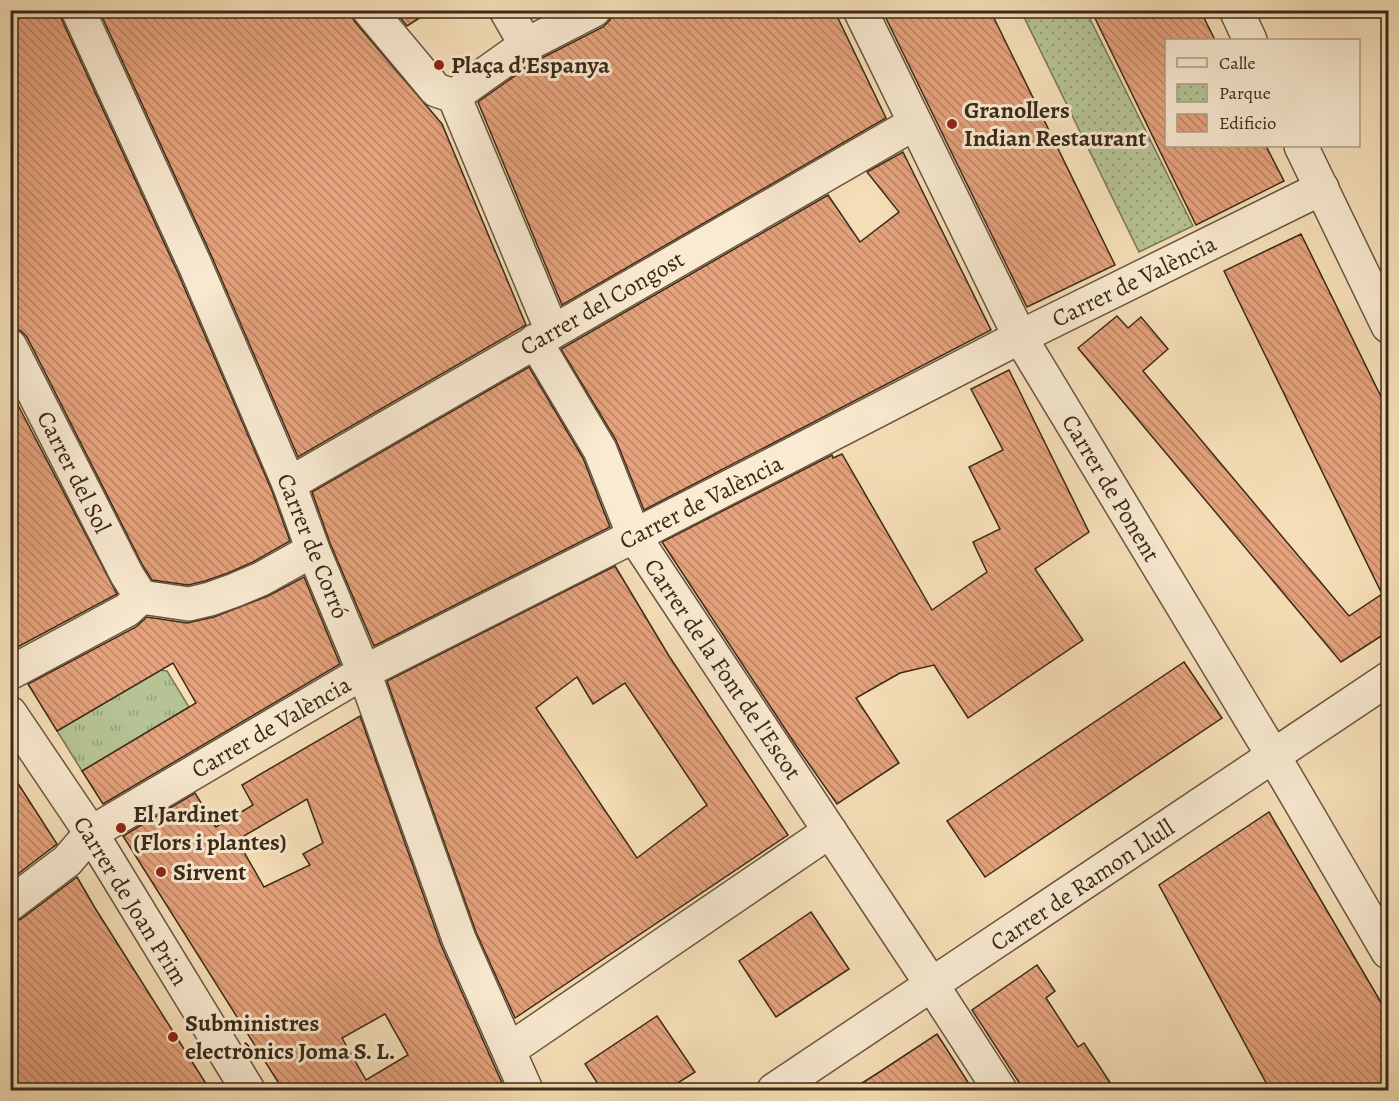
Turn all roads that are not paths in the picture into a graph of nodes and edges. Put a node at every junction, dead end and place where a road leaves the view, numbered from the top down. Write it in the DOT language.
graph roads {
  1 [pos="78,10"];
  2 [pos="369,10"];
  3 [pos="506,10"];
  4 [pos="594,10"];
  5 [pos="861,10"];
  6 [pos="1236,10"];
  7 [pos="1250,39"];
  8 [pos="526,45"];
  9 [pos="454,96"];
  10 [pos="915,123"];
  11 [pos="1302,147"];
  12 [pos="1322,188"];
  13 [pos="1389,326"];
  14 [pos="544,336"];
  15 [pos="1020,337"];
  16 [pos="10,346"];
  17 [pos="289,484"];
  18 [pos="634,536"];
  19 [pos="314,550"];
  20 [pos="141,597"];
  21 [pos="364,672"];
  22 [pos="10,673"];
  23 [pos="1389,679"];
  24 [pos="10,713"];
  25 [pos="1274,757"];
  26 [pos="830,831"];
  27 [pos="91,834"];
  28 [pos="10,904"];
  29 [pos="1389,952"];
  30 [pos="932,985"];
  31 [pos="509,1050"];
  32 [pos="248,1090"];
  33 [pos="526,1090"];
  34 [pos="774,1090"];
  35 [pos="1000,1090"];
  1 -- 17 [label="street, Carrer de Corró"];
  2 -- 9 [label="street"];
  3 -- 8 [label="street"];
  4 -- 8 [label="street"];
  5 -- 10 [label="street, Carrer de Ponent"];
  6 -- 7 [label="street"];
  8 -- 9 [label="street"];
  9 -- 14 [label="street, Carrer de la Font de l'Escot"];
  10 -- 14 [label="street, Carrer del Congost"];
  10 -- 15 [label="street, Carrer de Ponent"];
  11 -- 12 [label="street"];
  12 -- 13 [label="street"];
  12 -- 15 [label="street, Carrer de València"];
  14 -- 17 [label="street, Carrer del Congost"];
  14 -- 18 [label="street, Carrer de la Font de l'Escot"];
  15 -- 18 [label="street, Carrer de València"];
  15 -- 25 [label="street, Carrer de Ponent"];
  16 -- 20 [label="street, Carrer del Sol"];
  17 -- 19 [label="street, Carrer de Corró"];
  18 -- 21 [label="street, Carrer de València"];
  18 -- 26 [label="street, Carrer de la Font de l'Escot"];
  19 -- 20 [label="street"];
  19 -- 21 [label="street, Carrer de Corró"];
  20 -- 22 [label="street"];
  21 -- 27 [label="street, Carrer de València"];
  21 -- 31 [label="street, Carrer de Corró"];
  23 -- 25 [label="street, Carrer de Ramon Llull"];
  24 -- 27 [label="street, Carrer de Joan Prim"];
  25 -- 29 [label="street, Carrer de Ponent"];
  25 -- 30 [label="street, Carrer de Ramon Llull"];
  26 -- 30 [label="street, Carrer de la Font de l'Escot"];
  26 -- 31 [label="street"];
  27 -- 28 [label="street, Carrer de València"];
  27 -- 32 [label="street, Carrer de Joan Prim"];
  30 -- 34 [label="street, Carrer de Ramon Llull"];
  30 -- 35 [label="street, Carrer de la Font de l'Escot"];
  31 -- 33 [label="street, Carrer de Corró"];
}
